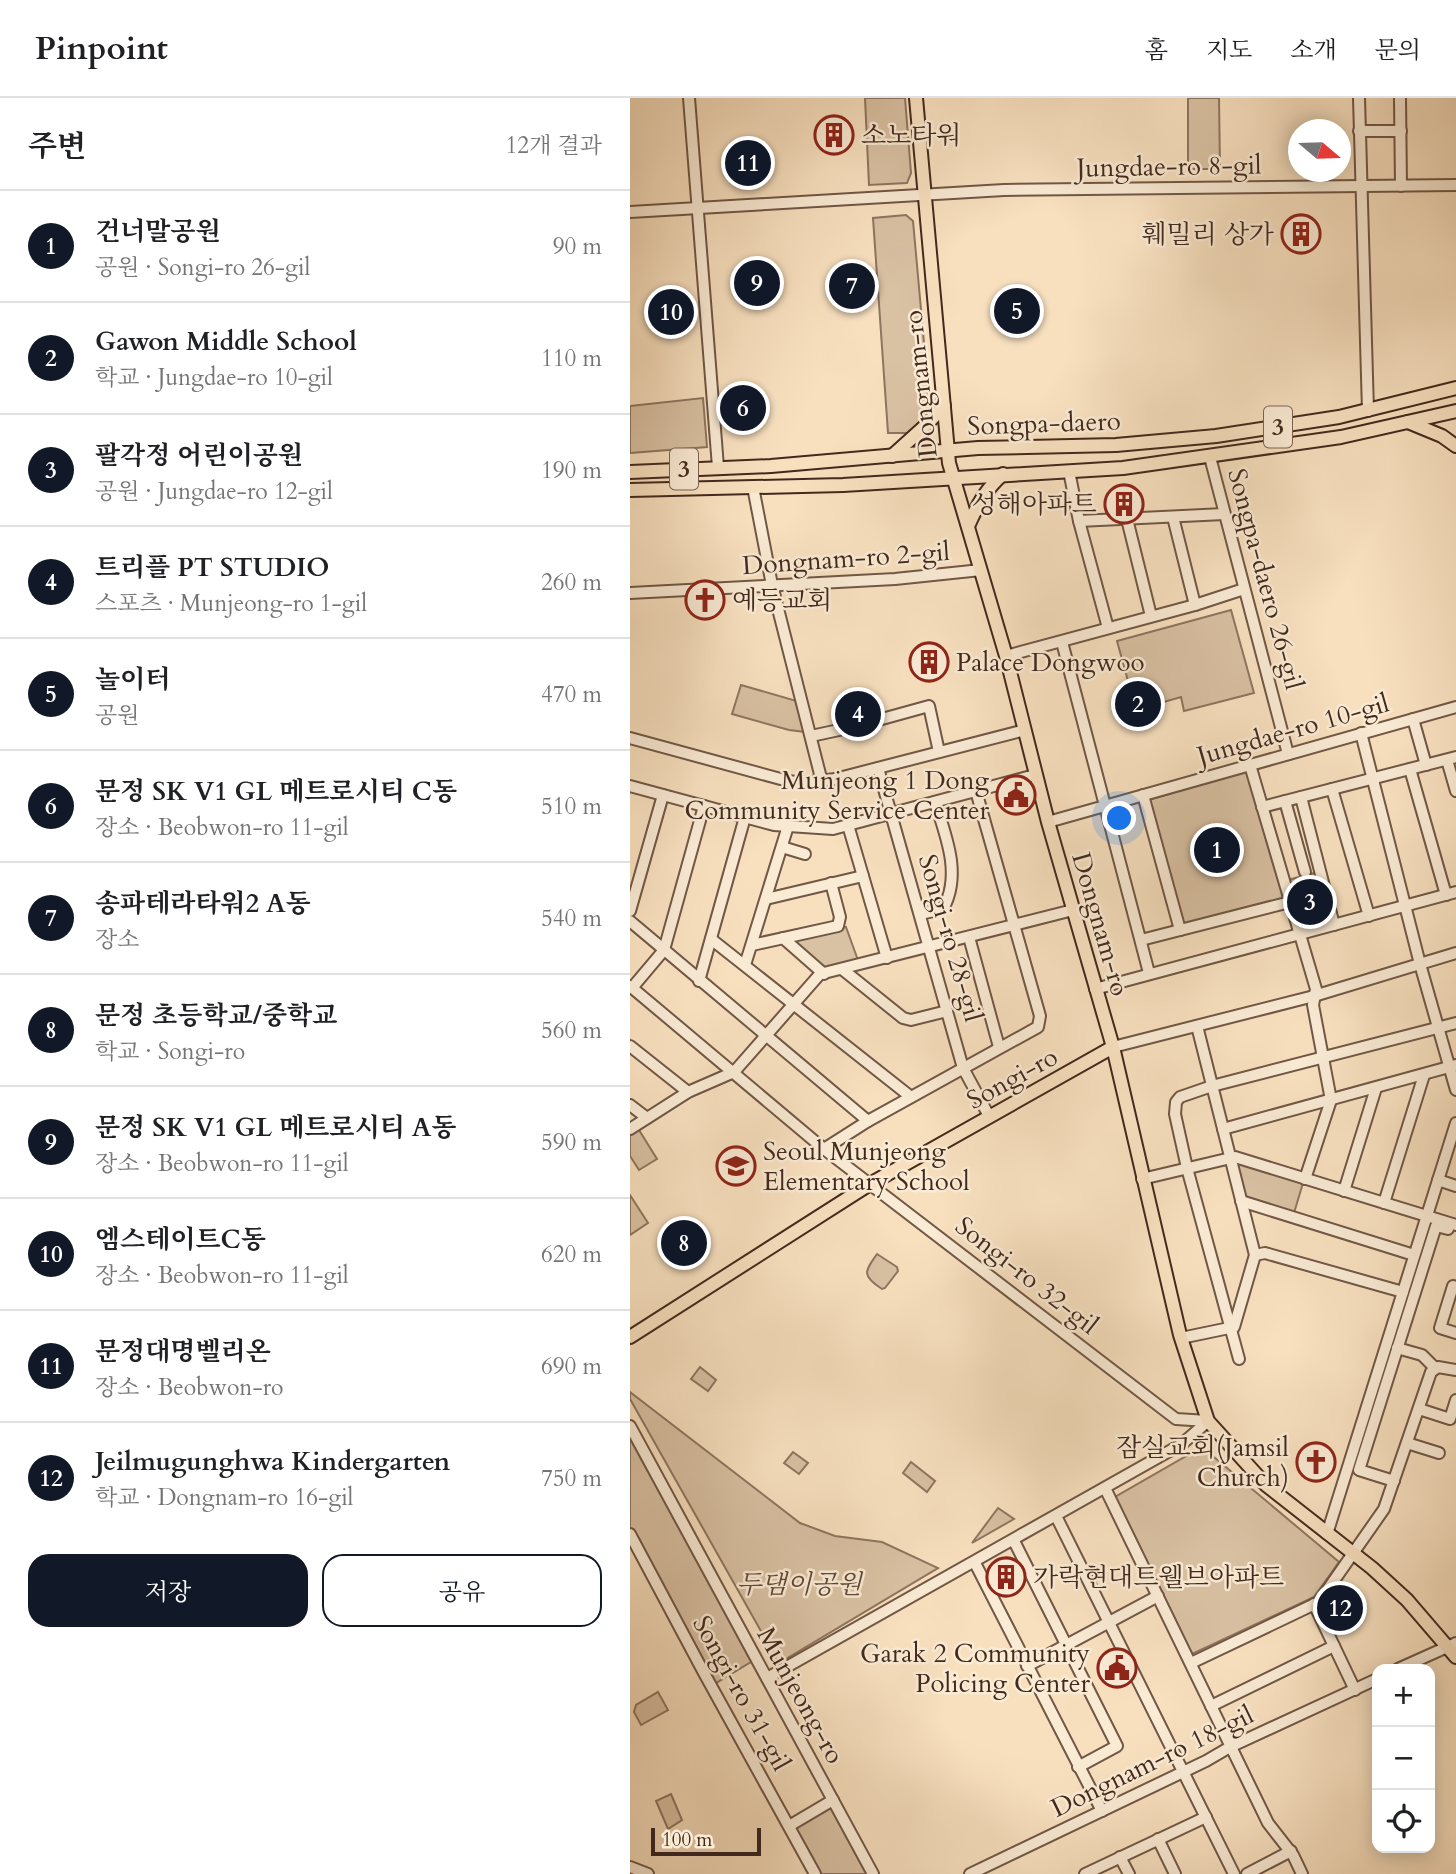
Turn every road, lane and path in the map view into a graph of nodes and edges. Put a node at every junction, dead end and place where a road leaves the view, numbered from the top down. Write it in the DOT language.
graph roads {
  1 [pos="690,98"];
  2 [pos="916,98"];
  3 [pos="1359,98"];
  4 [pos="1400,98"];
  5 [pos="1359,131"];
  6 [pos="1401,131"];
  7 [pos="1456,185"];
  8 [pos="1360,186"];
  9 [pos="1401,186"];
  10 [pos="923,193"];
  11 [pos="699,207"];
  12 [pos="630,212"];
  13 [pos="1456,388"];
  14 [pos="944,406"];
  15 [pos="1368,411"];
  16 [pos="1456,411"];
  17 [pos="1408,422"];
  18 [pos="1456,446"];
  19 [pos="947,449"];
  20 [pos="892,456"];
  21 [pos="1210,457"];
  22 [pos="718,467"];
  23 [pos="1069,471"];
  24 [pos="630,472"];
  25 [pos="1003,474"];
  26 [pos="953,477"];
  27 [pos="752,487"];
  28 [pos="630,490"];
  29 [pos="1224,514"];
  30 [pos="1173,517"];
  31 [pos="1127,519"];
  32 [pos="1079,521"];
  33 [pos="969,524"];
  34 [pos="981,570"];
  35 [pos="772,585"];
  36 [pos="1244,589"];
  37 [pos="630,593"];
  38 [pos="1195,605"];
  39 [pos="1151,616"];
  40 [pos="1108,628"];
  41 [pos="1062,642"];
  42 [pos="1006,656"];
  43 [pos="1456,706"];
  44 [pos="1413,719"];
  45 [pos="1025,730"];
  46 [pos="1361,733"];
  47 [pos="811,736"];
  48 [pos="630,738"];
  49 [pos="939,752"];
  50 [pos="1288,754"];
  51 [pos="1452,758"];
  52 [pos="1250,765"];
  53 [pos="1426,765"];
  54 [pos="878,768"];
  55 [pos="1410,769"];
  56 [pos="1035,775"];
  57 [pos="1373,779"];
  58 [pos="822,782"];
  59 [pos="630,786"];
  60 [pos="1332,789"];
  61 [pos="976,791"];
  62 [pos="1456,791"];
  63 [pos="663,795"];
  64 [pos="1143,795"];
  65 [pos="1301,797"];
  66 [pos="1285,801"];
  67 [pos="935,802"];
  68 [pos="704,806"];
  69 [pos="1105,806"];
  70 [pos="1262,807"];
  71 [pos="892,813"];
  72 [pos="744,817"];
  73 [pos="1048,822"];
  74 [pos="848,825"];
  75 [pos="788,826"];
  76 [pos="782,847"];
  77 [pos="805,854"];
  78 [pos="1319,869"];
  79 [pos="1305,872"];
  80 [pos="863,876"];
  81 [pos="1283,878"];
  82 [pos="831,883"];
  83 [pos="1451,894"];
  84 [pos="766,899"];
  85 [pos="1290,902"];
  86 [pos="1406,905"];
  87 [pos="1073,910"];
  88 [pos="630,911"];
  89 [pos="920,914"];
  90 [pos="1369,916"];
  91 [pos="630,921"];
  92 [pos="1014,925"];
  93 [pos="1334,925"];
  94 [pos="1180,930"];
  95 [pos="1300,934"];
  96 [pos="969,937"];
  97 [pos="783,938"];
  98 [pos="711,939"];
  99 [pos="1141,940"];
  100 [pos="752,945"];
  101 [pos="929,947"];
  102 [pos="664,950"];
  103 [pos="1456,953"];
  104 [pos="887,958"];
  105 [pos="1420,964"];
  106 [pos="745,965"];
  107 [pos="842,969"];
  108 [pos="1149,973"];
  109 [pos="824,974"];
  110 [pos="699,981"];
  111 [pos="631,987"];
  112 [pos="1095,989"];
  113 [pos="1314,996"];
  114 [pos="794,1004"];
  115 [pos="947,1011"];
  116 [pos="1456,1023"];
  117 [pos="1197,1026"];
  118 [pos="1439,1028"];
  119 [pos="765,1036"];
  120 [pos="630,1046"];
  121 [pos="999,1047"];
  122 [pos="1113,1047"];
  123 [pos="1323,1058"];
  124 [pos="1453,1066"];
  125 [pos="963,1068"];
  126 [pos="734,1072"];
  127 [pos="1424,1074"];
  128 [pos="1212,1086"];
  129 [pos="1376,1088"];
  130 [pos="1456,1090"];
  131 [pos="688,1092"];
  132 [pos="911,1097"];
  133 [pos="1331,1100"];
  134 [pos="630,1105"];
  135 [pos="989,1116"];
  136 [pos="647,1118"];
  137 [pos="868,1121"];
  138 [pos="1456,1123"];
  139 [pos="630,1129"];
  140 [pos="1223,1129"];
  141 [pos="1453,1141"];
  142 [pos="824,1149"];
  143 [pos="1231,1158"];
  144 [pos="1187,1168"];
  145 [pos="1142,1179"];
  146 [pos="1305,1179"];
  147 [pos="1438,1180"];
  148 [pos="870,1184"];
  149 [pos="1456,1186"];
  150 [pos="1344,1191"];
  151 [pos="1241,1201"];
  152 [pos="1384,1203"];
  153 [pos="1426,1216"];
  154 [pos="1456,1226"];
  155 [pos="1456,1232"];
  156 [pos="1255,1255"];
  157 [pos="1414,1255"];
  158 [pos="1456,1287"];
  159 [pos="1403,1292"];
  160 [pos="1230,1328"];
  161 [pos="1456,1333"];
  162 [pos="630,1336"];
  163 [pos="1181,1338"];
  164 [pos="1397,1348"];
  165 [pos="1239,1359"];
  166 [pos="1435,1368"];
  167 [pos="1456,1370"];
  168 [pos="1456,1400"];
  169 [pos="1419,1409"];
  170 [pos="1208,1421"];
  171 [pos="630,1426"];
  172 [pos="1407,1443"];
  173 [pos="1439,1453"];
  174 [pos="1394,1481"];
  175 [pos="1105,1488"];
  176 [pos="1056,1516"];
  177 [pos="630,1534"];
  178 [pos="1327,1534"];
  179 [pos="1014,1541"];
  180 [pos="1352,1553"];
  181 [pos="975,1563"];
  182 [pos="1158,1596"];
  183 [pos="1314,1604"];
  184 [pos="1109,1623"];
  185 [pos="1452,1644"];
  186 [pos="1067,1646"];
  187 [pos="1334,1646"];
  188 [pos="1456,1657"];
  189 [pos="1191,1663"];
  190 [pos="1409,1664"];
  191 [pos="1027,1666"];
  192 [pos="767,1678"];
  193 [pos="1372,1681"];
  194 [pos="1354,1690"];
  195 [pos="1211,1706"];
  196 [pos="1230,1747"];
  197 [pos="1078,1767"];
  198 [pos="1184,1772"];
  199 [pos="833,1800"];
  200 [pos="1102,1811"];
  201 [pos="1206,1817"];
  202 [pos="789,1826"];
  203 [pos="1158,1839"];
  204 [pos="1290,1851"];
  205 [pos="1120,1857"];
  206 [pos="630,1867"];
  207 [pos="648,1874"];
  208 [pos="815,1874"];
  209 [pos="873,1874"];
  210 [pos="971,1874"];
  211 [pos="1085,1874"];
  212 [pos="1129,1874"];
  213 [pos="1175,1874"];
  214 [pos="1234,1874"];
  215 [pos="1247,1874"];
  216 [pos="1303,1874"];
  1 -- 11 [label="street"];
  2 -- 10 [label="main road, Dongnam-ro"];
  3 -- 5 [label="street"];
  4 -- 6 [label="street"];
  5 -- 6 [label="street"];
  5 -- 8 [label="street"];
  6 -- 9 [label="street"];
  7 -- 9 [label="street, Jungdae-ro 8-gil"];
  8 -- 9 [label="street, Jungdae-ro 8-gil"];
  8 -- 10 [label="street, Jungdae-ro 8-gil"];
  8 -- 15 [label="street"];
  10 -- 11 [label="street, Jungdae-ro 8-gil"];
  10 -- 14 [label="main road, Dongnam-ro"];
  11 -- 12 [label="street, Jungdae-ro 8-gil"];
  11 -- 22 [label="street"];
  13 -- 15 [label="main road, Songpa-daero / 3"];
  14 -- 19 [label="main road, Dongnam-ro"];
  14 -- 20 [label="main road"];
  15 -- 19 [label="main road, Songpa-daero / 3"];
  16 -- 17 [label="main road, Songpa-daero / 3"];
  17 -- 18 [label="main road"];
  17 -- 21 [label="main road, Songpa-daero / 3"];
  19 -- 20 [label="main road, Songpa-daero / 3"];
  19 -- 26 [label="main road, Dongnam-ro"];
  20 -- 22 [label="main road, Songpa-daero / 3"];
  21 -- 23 [label="main road, Songpa-daero / 3"];
  21 -- 29 [label="street, Songpa-daero 26-gil"];
  22 -- 24 [label="main road, Songpa-daero / 3"];
  23 -- 25 [label="main road, Songpa-daero / 3"];
  23 -- 32 [label="street"];
  25 -- 26 [label="main road, Songpa-daero / 3"];
  25 -- 33 [label="main road"];
  26 -- 27 [label="main road, Songpa-daero / 3"];
  26 -- 33 [label="main road, Dongnam-ro"];
  27 -- 28 [label="main road, Songpa-daero / 3"];
  27 -- 35 [label="street"];
  29 -- 30 [label="street"];
  29 -- 36 [label="street, Songpa-daero 26-gil"];
  30 -- 31 [label="street"];
  30 -- 38 [label="street"];
  31 -- 32 [label="street"];
  31 -- 39 [label="street"];
  32 -- 40 [label="street"];
  33 -- 34 [label="main road, Dongnam-ro"];
  34 -- 35 [label="street, Dongnam-ro 2-gil"];
  34 -- 42 [label="main road, Dongnam-ro"];
  35 -- 37 [label="street, Dongnam-ro 2-gil"];
  35 -- 47 [label="street"];
  36 -- 38 [label="street"];
  36 -- 50 [label="street, Songpa-daero 26-gil"];
  38 -- 39 [label="street"];
  39 -- 40 [label="street"];
  40 -- 41 [label="street"];
  41 -- 42 [label="street"];
  41 -- 69 [label="street"];
  42 -- 45 [label="main road, Dongnam-ro"];
  43 -- 44 [label="street, Jungdae-ro 10-gil"];
  44 -- 46 [label="street, Jungdae-ro 10-gil"];
  44 -- 53 [label="street"];
  45 -- 49 [label="street"];
  45 -- 56 [label="main road, Dongnam-ro"];
  46 -- 50 [label="street, Jungdae-ro 10-gil"];
  46 -- 57 [label="street"];
  47 -- 49 [label="street"];
  47 -- 58 [label="street"];
  48 -- 58 [label="street"];
  49 -- 54 [label="street"];
  50 -- 52 [label="street, Jungdae-ro 10-gil"];
  51 -- 53 [label="street"];
  51 -- 62 [label="street"];
  52 -- 64 [label="street, Jungdae-ro 10-gil"];
  52 -- 70 [label="street"];
  53 -- 55 [label="street"];
  54 -- 58 [label="street"];
  54 -- 71 [label="street, Songi-ro 28-gil"];
  55 -- 57 [label="street"];
  55 -- 83 [label="street"];
  56 -- 61 [label="street"];
  56 -- 73 [label="main road, Dongnam-ro"];
  57 -- 60 [label="street"];
  57 -- 86 [label="street"];
  59 -- 63 [label="street"];
  60 -- 65 [label="street"];
  60 -- 90 [label="street"];
  61 -- 67 [label="street"];
  61 -- 92 [label="street"];
  63 -- 68 [label="street"];
  63 -- 88 [label="street"];
  64 -- 69 [label="street, Jungdae-ro 10-gil"];
  64 -- 94 [label="street"];
  65 -- 66 [label="street"];
  65 -- 78 [label="street"];
  66 -- 70 [label="street"];
  66 -- 79 [label="street"];
  67 -- 71 [label="street"];
  67 -- 89 [label="street"];
  68 -- 72 [label="street"];
  68 -- 102 [label="street"];
  69 -- 73 [label="street, Jungdae-ro 10-gil"];
  69 -- 99 [label="street"];
  70 -- 81 [label="street"];
  71 -- 74 [label="street"];
  71 -- 89 [label="street, Songi-ro 28-gil"];
  72 -- 75 [label="street"];
  72 -- 98 [label="street"];
  73 -- 87 [label="main road, Dongnam-ro"];
  74 -- 75 [label="street"];
  74 -- 80 [label="street"];
  75 -- 76 [label="street"];
  76 -- 77 [label="street"];
  76 -- 84 [label="street"];
  78 -- 79 [label="street"];
  78 -- 93 [label="street"];
  79 -- 81 [label="street"];
  80 -- 82 [label="street"];
  80 -- 104 [label="street"];
  81 -- 85 [label="street"];
  82 -- 84 [label="street"];
  82 -- 97 [label="street"];
  83 -- 86 [label="street"];
  84 -- 100 [label="street"];
  85 -- 94 [label="street"];
  85 -- 95 [label="street"];
  86 -- 90 [label="street"];
  86 -- 105 [label="street"];
  87 -- 92 [label="street"];
  87 -- 112 [label="main road, Dongnam-ro"];
  89 -- 101 [label="street, Songi-ro 28-gil"];
  90 -- 93 [label="street"];
  91 -- 102 [label="street"];
  92 -- 96 [label="street"];
  92 -- 121 [label="street"];
  93 -- 95 [label="street"];
  94 -- 99 [label="street"];
  95 -- 108 [label="street"];
  95 -- 113 [label="street"];
  96 -- 101 [label="street"];
  96 -- 121 [label="street"];
  97 -- 100 [label="street"];
  97 -- 109 [label="street"];
  98 -- 106 [label="street"];
  98 -- 110 [label="street"];
  99 -- 108 [label="street"];
  100 -- 106 [label="street"];
  101 -- 104 [label="street"];
  101 -- 115 [label="street, Songi-ro 28-gil"];
  102 -- 110 [label="street"];
  102 -- 111 [label="street"];
  103 -- 105 [label="street, Songi-ro"];
  104 -- 107 [label="street"];
  105 -- 113 [label="street, Songi-ro"];
  105 -- 118 [label="street"];
  106 -- 114 [label="street"];
  107 -- 109 [label="street"];
  107 -- 115 [label="street"];
  108 -- 112 [label="street"];
  109 -- 114 [label="street"];
  110 -- 119 [label="street"];
  111 -- 126 [label="street, Songi-ro 32-gil"];
  112 -- 122 [label="main road, Dongnam-ro"];
  113 -- 117 [label="street, Songi-ro"];
  113 -- 123 [label="street"];
  114 -- 119 [label="street"];
  114 -- 132 [label="street"];
  115 -- 125 [label="street, Songi-ro 28-gil"];
  116 -- 118 [label="street"];
  117 -- 122 [label="street, Songi-ro"];
  117 -- 128 [label="street"];
  118 -- 123 [label="street"];
  118 -- 124 [label="street"];
  119 -- 126 [label="street"];
  119 -- 137 [label="street"];
  120 -- 131 [label="street"];
  121 -- 125 [label="street"];
  122 -- 135 [label="main road, Songi-ro"];
  122 -- 145 [label="main road, Dongnam-ro"];
  123 -- 128 [label="street"];
  123 -- 133 [label="street"];
  124 -- 127 [label="street"];
  124 -- 130 [label="street"];
  125 -- 132 [label="street"];
  125 -- 135 [label="street, Songi-ro 28-gil"];
  126 -- 131 [label="street"];
  126 -- 142 [label="street, Songi-ro 32-gil"];
  127 -- 129 [label="street"];
  127 -- 152 [label="street"];
  128 -- 140 [label="street"];
  128 -- 144 [label="street"];
  129 -- 133 [label="street"];
  129 -- 150 [label="street"];
  131 -- 136 [label="street"];
  132 -- 137 [label="street"];
  133 -- 140 [label="street"];
  133 -- 146 [label="street"];
  134 -- 136 [label="street"];
  135 -- 148 [label="main road, Songi-ro"];
  136 -- 139 [label="street"];
  137 -- 142 [label="street"];
  138 -- 141 [label="street"];
  140 -- 143 [label="street"];
  141 -- 147 [label="street"];
  142 -- 148 [label="street, Songi-ro 32-gil"];
  143 -- 144 [label="street"];
  143 -- 146 [label="street"];
  143 -- 151 [label="street"];
  144 -- 145 [label="street"];
  144 -- 160 [label="street"];
  145 -- 163 [label="main road, Dongnam-ro"];
  146 -- 150 [label="street"];
  147 -- 149 [label="street"];
  147 -- 153 [label="street"];
  148 -- 162 [label="main road, Songi-ro"];
  148 -- 170 [label="street, Songi-ro 32-gil"];
  150 -- 152 [label="street"];
  151 -- 156 [label="street"];
  151 -- 157 [label="street"];
  152 -- 153 [label="street"];
  153 -- 154 [label="street"];
  153 -- 157 [label="street"];
  155 -- 164 [label="street"];
  156 -- 159 [label="street"];
  156 -- 160 [label="street"];
  157 -- 159 [label="street"];
  158 -- 161 [label="street"];
  159 -- 178 [label="street"];
  160 -- 163 [label="street"];
  160 -- 165 [label="street"];
  163 -- 170 [label="main road, Dongnam-ro"];
  164 -- 166 [label="street"];
  164 -- 174 [label="street"];
  166 -- 167 [label="street"];
  166 -- 169 [label="street"];
  168 -- 169 [label="street"];
  169 -- 172 [label="street"];
  170 -- 175 [label="street"];
  170 -- 178 [label="main road, Dongnam-ro"];
  171 -- 192 [label="street, Munjeong-ro"];
  172 -- 173 [label="street"];
  172 -- 174 [label="street"];
  174 -- 180 [label="street"];
  175 -- 176 [label="street"];
  175 -- 182 [label="street"];
  176 -- 179 [label="street"];
  176 -- 184 [label="street"];
  177 -- 202 [label="street, Songi-ro 31-gil"];
  178 -- 180 [label="main road, Dongnam-ro"];
  179 -- 181 [label="street"];
  179 -- 186 [label="street"];
  180 -- 183 [label="street"];
  180 -- 185 [label="main road, Dongnam-ro"];
  181 -- 191 [label="street"];
  181 -- 192 [label="street"];
  182 -- 184 [label="street"];
  182 -- 189 [label="street"];
  183 -- 187 [label="street"];
  183 -- 189 [label="street"];
  184 -- 186 [label="street"];
  184 -- 198 [label="street"];
  185 -- 188 [label="main road, Dongnam-ro"];
  185 -- 190 [label="street"];
  186 -- 191 [label="street"];
  186 -- 197 [label="street"];
  187 -- 194 [label="street"];
  187 -- 195 [label="street"];
  189 -- 195 [label="street"];
  191 -- 197 [label="street"];
  192 -- 199 [label="street, Munjeong-ro"];
  193 -- 194 [label="street, Dongnam-ro 18-gil"];
  194 -- 196 [label="street, Dongnam-ro 18-gil"];
  195 -- 196 [label="street"];
  196 -- 198 [label="street, Dongnam-ro 18-gil"];
  196 -- 204 [label="street"];
  197 -- 200 [label="street"];
  198 -- 200 [label="street, Dongnam-ro 18-gil"];
  198 -- 201 [label="street"];
  199 -- 202 [label="street, Munjeong-ro"];
  199 -- 209 [label="street, Munjeong-ro"];
  200 -- 210 [label="street, Dongnam-ro 18-gil"];
  201 -- 203 [label="street"];
  201 -- 214 [label="street"];
  202 -- 208 [label="street, Songi-ro 31-gil"];
  203 -- 205 [label="street"];
  203 -- 213 [label="street"];
  204 -- 215 [label="street"];
  204 -- 216 [label="street"];
  205 -- 211 [label="street"];
  205 -- 212 [label="street"];
  206 -- 207 [label="street"];
}
